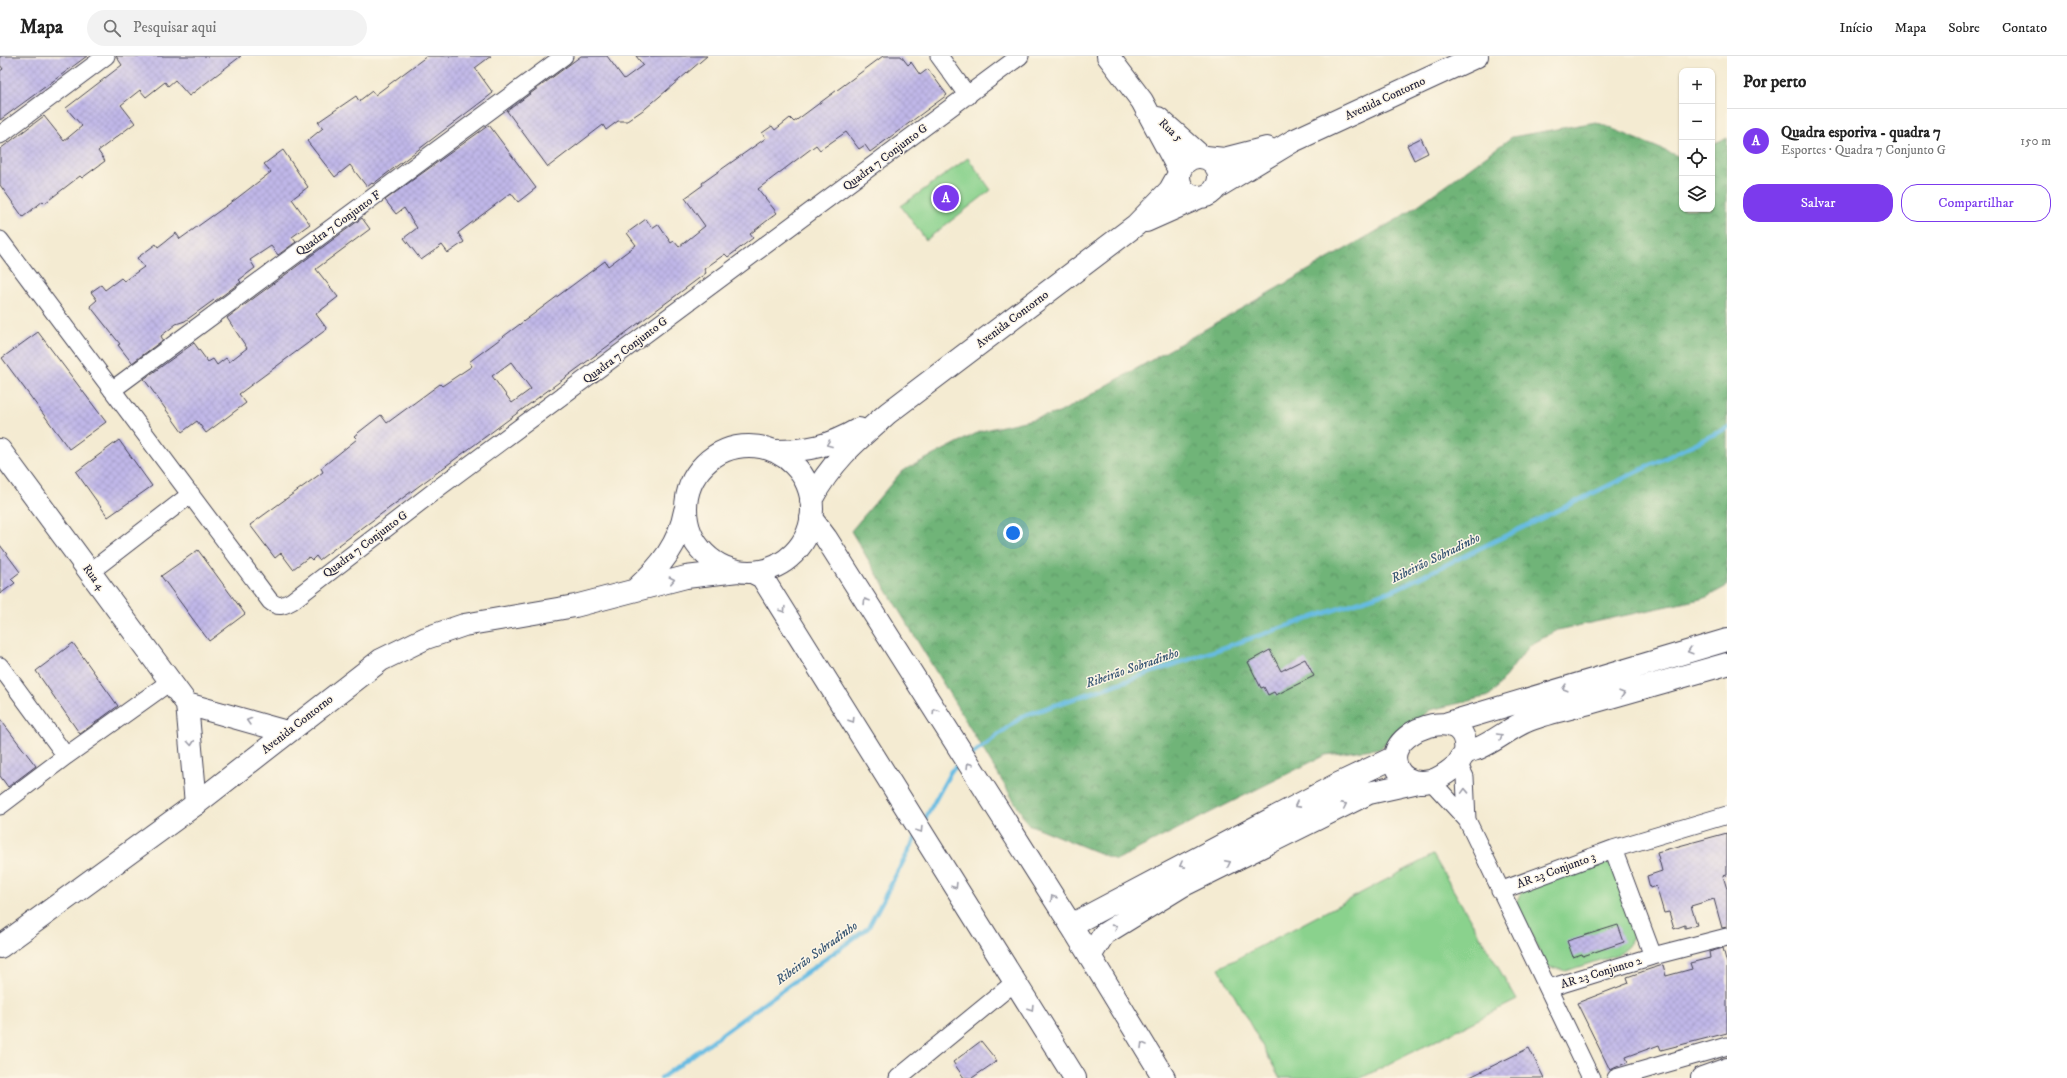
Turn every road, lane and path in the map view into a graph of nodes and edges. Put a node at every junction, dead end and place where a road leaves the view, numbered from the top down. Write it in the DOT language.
graph roads {
  1 [pos="106,56"];
  2 [pos="564,56"];
  3 [pos="939,56"];
  4 [pos="1020,56"];
  5 [pos="1108,56"];
  6 [pos="1477,56"];
  7 [pos="968,96"];
  8 [pos="1142,101"];
  9 [pos="0,135"];
  10 [pos="1293,141"];
  11 [pos="1204,157"];
  12 [pos="1179,172"];
  13 [pos="1208,192"];
  14 [pos="1136,225"];
  15 [pos="0,240"];
  16 [pos="112,390"];
  17 [pos="888,413"];
  18 [pos="0,450"];
  19 [pos="774,451"];
  20 [pos="191,494"];
  21 [pos="811,509"];
  22 [pos="685,511"];
  23 [pos="90,572"];
  24 [pos="745,572"];
  25 [pos="635,590"];
  26 [pos="1727,640"];
  27 [pos="1727,664"];
  28 [pos="0,666"];
  29 [pos="171,681"];
  30 [pos="187,704"];
  31 [pos="1448,723"];
  32 [pos="287,732"];
  33 [pos="66,756"];
  34 [pos="1395,757"];
  35 [pos="1462,758"];
  36 [pos="1423,782"];
  37 [pos="196,804"];
  38 [pos="0,806"];
  39 [pos="1727,815"];
  40 [pos="1467,820"];
  41 [pos="1613,849"];
  42 [pos="1500,891"];
  43 [pos="1071,925"];
  44 [pos="1727,937"];
  45 [pos="0,947"];
  46 [pos="1090,956"];
  47 [pos="1654,956"];
  48 [pos="1015,982"];
  49 [pos="1549,988"];
  50 [pos="1727,1046"];
  51 [pos="1727,1069"];
  52 [pos="898,1078"];
  53 [pos="1075,1078"];
  54 [pos="1164,1078"];
  55 [pos="1592,1078"];
  56 [pos="1616,1078"];
  57 [pos="1702,1078"];
  1 -- 9 [label="street"];
  2 -- 16 [label="street, Quadra 7 Conjunto F"];
  3 -- 7 [label="street"];
  4 -- 7 [label="street, Quadra 7 Conjunto G"];
  5 -- 8 [label="main road, Rua 5"];
  6 -- 10 [label="main road, Avenida Contorno"];
  7 -- 20 [label="street, Quadra 7 Conjunto G"];
  8 -- 11 [label="main road, Rua 5"];
  8 -- 12 [label="main road, Rua 5"];
  10 -- 11 [label="main road, Avenida Contorno"];
  10 -- 13 [label="main road, Avenida Contorno"];
  11 -- 12 [label="main road"];
  11 -- 13 [label="main road"];
  12 -- 13 [label="main road"];
  12 -- 14 [label="main road, Avenida Contorno"];
  13 -- 14 [label="main road, Avenida Contorno"];
  14 -- 17 [label="main road, Avenida Contorno"];
  15 -- 16 [label="street"];
  16 -- 20 [label="street"];
  17 -- 19 [label="main road, Avenida Contorno, one-way"];
  17 -- 21 [label="main road, Avenida Contorno"];
  18 -- 23 [label="main road, Rua 4"];
  19 -- 21 [label="main road"];
  19 -- 22 [label="main road"];
  20 -- 23 [label="street"];
  21 -- 24 [label="main road"];
  43 -- 21 [label="main road, one-way"];
  22 -- 24 [label="main road"];
  22 -- 25 [label="main road, Avenida Contorno"];
  23 -- 29 [label="main road, Rua 4"];
  25 -- 24 [label="main road, Avenida Contorno, one-way"];
  24 -- 48 [label="main road, one-way"];
  25 -- 32 [label="main road, Avenida Contorno"];
  26 -- 31 [label="main road, one-way"];
  35 -- 27 [label="main road, one-way"];
  28 -- 33 [label="street"];
  29 -- 30 [label="main road, Rua 4"];
  29 -- 33 [label="street"];
  32 -- 30 [label="main road, one-way"];
  30 -- 37 [label="main road, Rua 4, one-way"];
  31 -- 34 [label="main road"];
  31 -- 35 [label="main road"];
  32 -- 37 [label="main road, Avenida Contorno"];
  33 -- 38 [label="street"];
  34 -- 36 [label="main road"];
  34 -- 43 [label="main road, one-way"];
  35 -- 36 [label="main road"];
  40 -- 35 [label="street, one-way"];
  36 -- 40 [label="street"];
  46 -- 36 [label="main road, one-way"];
  37 -- 45 [label="main road, Avenida Contorno"];
  39 -- 41 [label="street, AR 23 Conjunto 3"];
  40 -- 42 [label="street"];
  41 -- 42 [label="street, AR 23 Conjunto 3"];
  41 -- 47 [label="street"];
  42 -- 49 [label="street"];
  43 -- 46 [label="main road"];
  44 -- 47 [label="street, AR 23 Conjunto 2"];
  54 -- 46 [label="main road, one-way"];
  47 -- 49 [label="street, AR 23 Conjunto 2"];
  48 -- 52 [label="street"];
  48 -- 53 [label="main road, one-way"];
  49 -- 55 [label="street"];
  50 -- 56 [label="street"];
  51 -- 57 [label="main road"];
}
